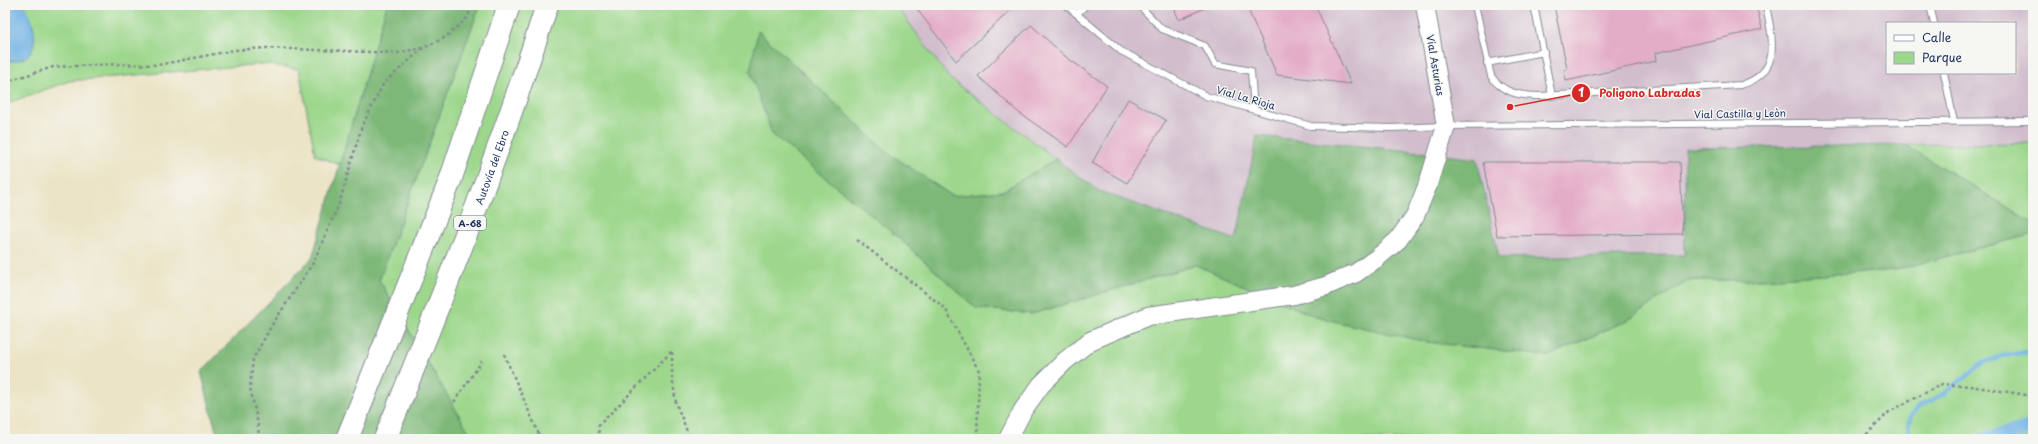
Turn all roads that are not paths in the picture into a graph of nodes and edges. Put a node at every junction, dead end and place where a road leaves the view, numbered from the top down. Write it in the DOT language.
graph roads {
  1 [pos="509,5"];
  2 [pos="547,5"];
  3 [pos="1066,5"];
  4 [pos="1086,5"];
  5 [pos="1139,5"];
  6 [pos="1425,5"];
  7 [pos="1475,5"];
  8 [pos="1534,5"];
  9 [pos="1766,5"];
  10 [pos="1930,5"];
  11 [pos="1077,14"];
  12 [pos="1934,22"];
  13 [pos="1544,52"];
  14 [pos="1487,63"];
  15 [pos="1944,74"];
  16 [pos="1552,96"];
  17 [pos="1254,110"];
  18 [pos="1954,121"];
  19 [pos="2033,121"];
  20 [pos="1446,126"];
  21 [pos="347,439"];
  22 [pos="385,439"];
  23 [pos="1008,439"];
  1 -- 21 [label="highway"];
  2 -- 22 [label="highway, Autovía del Ebro / A-68"];
  3 -- 11 [label="lane, Vial La Rioja"];
  4 -- 11 [label="lane"];
  5 -- 17 [label="lane"];
  6 -- 20 [label="street, Vial Asturias"];
  7 -- 14 [label="lane"];
  8 -- 13 [label="lane"];
  9 -- 16 [label="lane"];
  10 -- 12 [label="lane"];
  11 -- 17 [label="lane, Vial La Rioja"];
  13 -- 14 [label="lane"];
  13 -- 16 [label="lane"];
  14 -- 16 [label="lane"];
  15 -- 18 [label="lane"];
  17 -- 20 [label="lane, Vial La Rioja"];
  18 -- 19 [label="lane, Vial Castilla y Leòn"];
  18 -- 20 [label="lane, Vial Castilla y Leòn"];
  20 -- 23 [label="street"];
}
